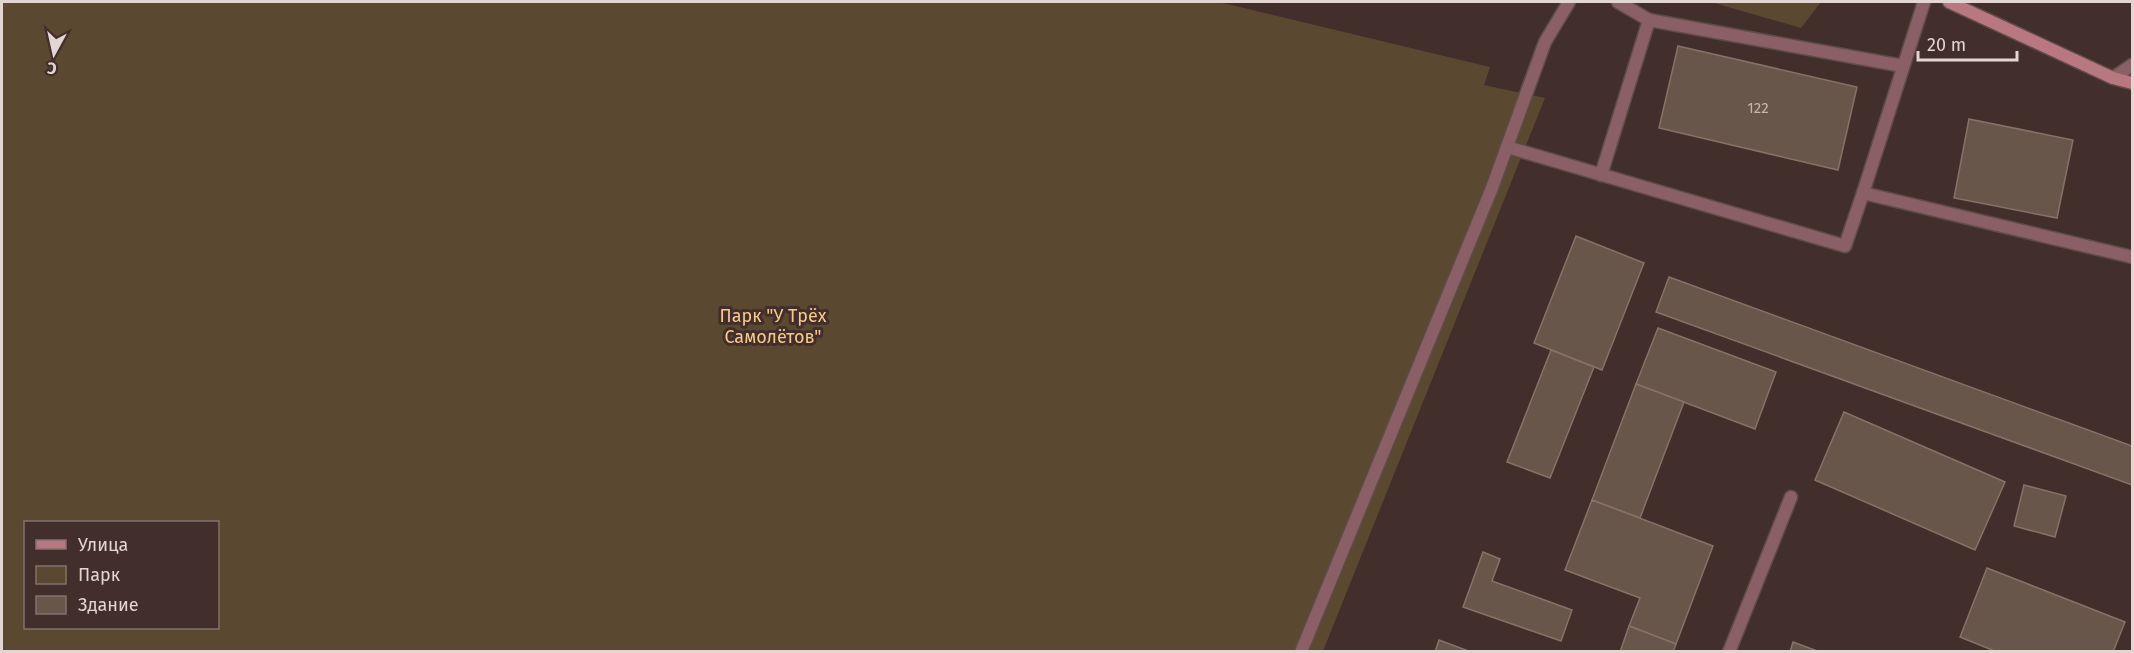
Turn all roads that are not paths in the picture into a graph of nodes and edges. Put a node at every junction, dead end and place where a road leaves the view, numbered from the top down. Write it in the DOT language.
graph roads {
  1 [pos="1569,2"];
  2 [pos="1618,2"];
  3 [pos="1924,2"];
  4 [pos="1949,2"];
  5 [pos="1649,20"];
  6 [pos="2133,65"];
  7 [pos="1903,66"];
  8 [pos="2113,78"];
  9 [pos="2133,83"];
  10 [pos="1507,147"];
  11 [pos="1602,175"];
  12 [pos="1863,193"];
  13 [pos="2133,257"];
  14 [pos="1791,498"];
  15 [pos="1301,651"];
  16 [pos="1729,651"];
  1 -- 10 [label="street"];
  2 -- 5 [label="street"];
  3 -- 7 [label="street"];
  4 -- 8 [label="street"];
  5 -- 7 [label="street"];
  5 -- 11 [label="street"];
  6 -- 8 [label="street"];
  7 -- 12 [label="street"];
  8 -- 9 [label="street"];
  10 -- 11 [label="street"];
  10 -- 15 [label="street"];
  11 -- 12 [label="street"];
  12 -- 13 [label="street"];
  14 -- 16 [label="street"];
}
